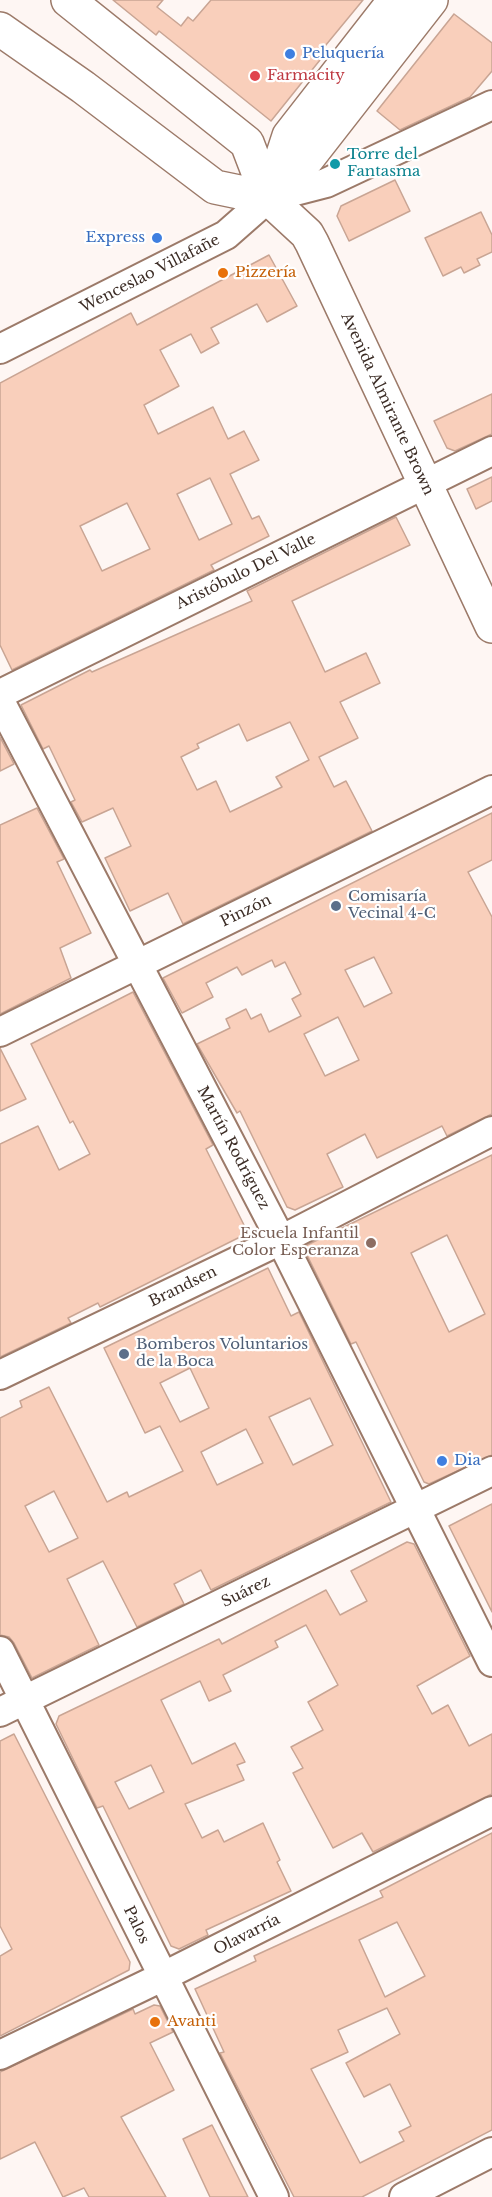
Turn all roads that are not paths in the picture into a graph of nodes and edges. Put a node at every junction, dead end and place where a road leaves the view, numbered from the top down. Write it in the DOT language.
graph roads {
  1 [pos="68,0"];
  2 [pos="395,0"];
  3 [pos="431,0"];
  4 [pos="0,29"];
  5 [pos="492,105"];
  6 [pos="268,198"];
  7 [pos="0,350"];
  8 [pos="492,451"];
  9 [pos="424,485"];
  10 [pos="491,623"];
  11 [pos="0,694"];
  12 [pos="0,701"];
  13 [pos="492,790"];
  14 [pos="137,964"];
  15 [pos="0,1032"];
  16 [pos="492,1131"];
  17 [pos="281,1240"];
  18 [pos="0,1375"];
  19 [pos="492,1471"];
  20 [pos="415,1508"];
  21 [pos="0,1651"];
  22 [pos="492,1662"];
  23 [pos="13,1707"];
  24 [pos="492,1811"];
  25 [pos="162,1977"];
  26 [pos="0,2055"];
  27 [pos="492,2152"];
  28 [pos="274,2197"];
  29 [pos="404,2197"];
  1 -- 6 [label="main road, Avenida Almirante Brown"];
  2 -- 6 [label="main road"];
  3 -- 6 [label="main road"];
  4 -- 6 [label="main road"];
  5 -- 6 [label="street, Wenceslao Villafañe"];
  6 -- 7 [label="street, Wenceslao Villafañe"];
  6 -- 9 [label="main road, Avenida Almirante Brown"];
  8 -- 9 [label="street, Aristóbulo Del Valle"];
  9 -- 10 [label="main road, Avenida Almirante Brown"];
  9 -- 11 [label="street, Aristóbulo Del Valle"];
  12 -- 14 [label="street, Martín Rodríguez"];
  13 -- 14 [label="street, Pinzón"];
  14 -- 15 [label="street, Pinzón"];
  14 -- 17 [label="street, Martín Rodríguez"];
  16 -- 17 [label="street, Brandsen"];
  17 -- 18 [label="street, Brandsen"];
  17 -- 20 [label="street, Martín Rodríguez"];
  19 -- 20 [label="street, Suárez"];
  20 -- 22 [label="street, Martín Rodríguez"];
  20 -- 23 [label="street, Suárez"];
  21 -- 23 [label="street, Palos"];
  23 -- 25 [label="street, Palos"];
  24 -- 25 [label="street, Olavarría"];
  25 -- 26 [label="street, Olavarría"];
  25 -- 28 [label="street, Palos"];
  27 -- 29 [label="street"];
}
